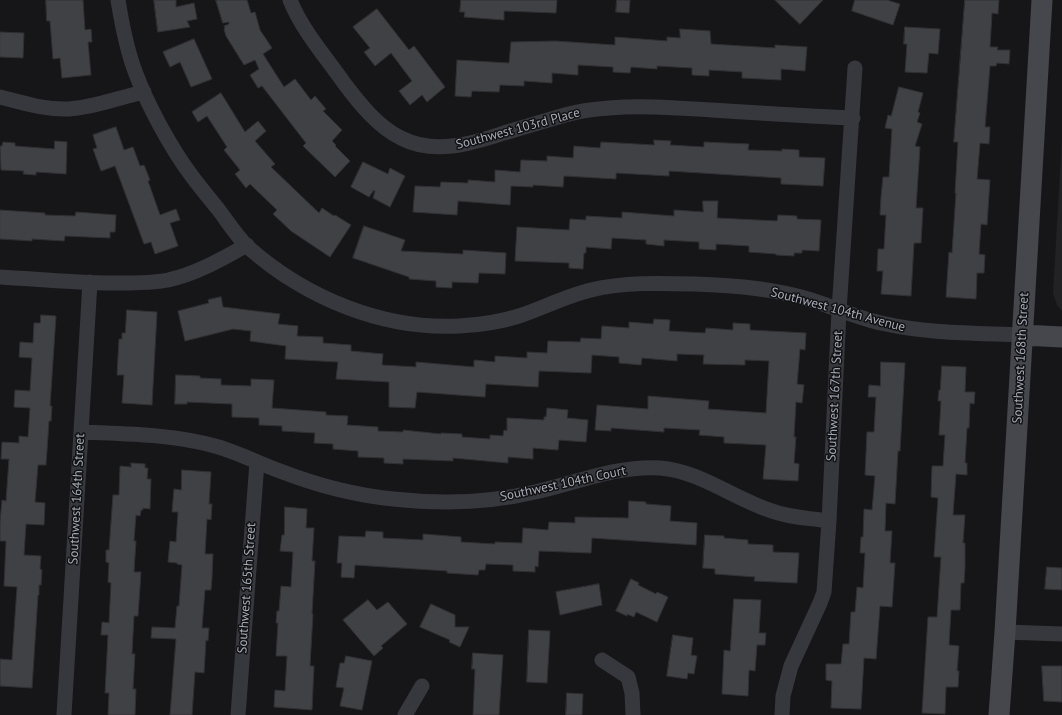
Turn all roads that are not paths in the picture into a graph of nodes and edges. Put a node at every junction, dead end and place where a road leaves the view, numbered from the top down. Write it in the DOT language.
graph roads {
  1 [pos="118,0"];
  2 [pos="290,0"];
  3 [pos="1042,0"];
  4 [pos="855,68"];
  5 [pos="144,92"];
  6 [pos="0,97"];
  7 [pos="852,118"];
  8 [pos="247,245"];
  9 [pos="0,277"];
  10 [pos="90,282"];
  11 [pos="839,311"];
  12 [pos="1023,335"];
  13 [pos="1062,337"];
  14 [pos="80,432"];
  15 [pos="257,462"];
  16 [pos="829,521"];
  17 [pos="1005,632"];
  18 [pos="1062,634"];
  19 [pos="602,660"];
  20 [pos="422,686"];
  21 [pos="64,715"];
  22 [pos="238,715"];
  23 [pos="405,715"];
  24 [pos="633,715"];
  25 [pos="782,715"];
  26 [pos="999,715"];
  1 -- 5 [label="street"];
  2 -- 7 [label="street, Southwest 103rd Place"];
  3 -- 12 [label="street, Southwest 168th Street"];
  4 -- 7 [label="street, Southwest 167th Street"];
  5 -- 6 [label="street"];
  5 -- 8 [label="street"];
  7 -- 11 [label="street, Southwest 167th Street"];
  8 -- 10 [label="street"];
  8 -- 11 [label="street, Southwest 104th Avenue"];
  9 -- 10 [label="street"];
  10 -- 14 [label="street, Southwest 164th Street"];
  11 -- 12 [label="street, Southwest 104th Avenue"];
  11 -- 16 [label="street, Southwest 167th Street"];
  12 -- 13 [label="street, Southwest 104th Avenue"];
  12 -- 17 [label="street, Southwest 168th Street"];
  14 -- 15 [label="street, Southwest 104th Court"];
  14 -- 21 [label="street, Southwest 164th Street"];
  15 -- 16 [label="street, Southwest 104th Court"];
  15 -- 22 [label="street, Southwest 165th Street"];
  16 -- 25 [label="street, Southwest 167th Street"];
  17 -- 18 [label="street"];
  17 -- 26 [label="street, Southwest 168th Street"];
  19 -- 24 [label="street"];
  20 -- 23 [label="street"];
}
